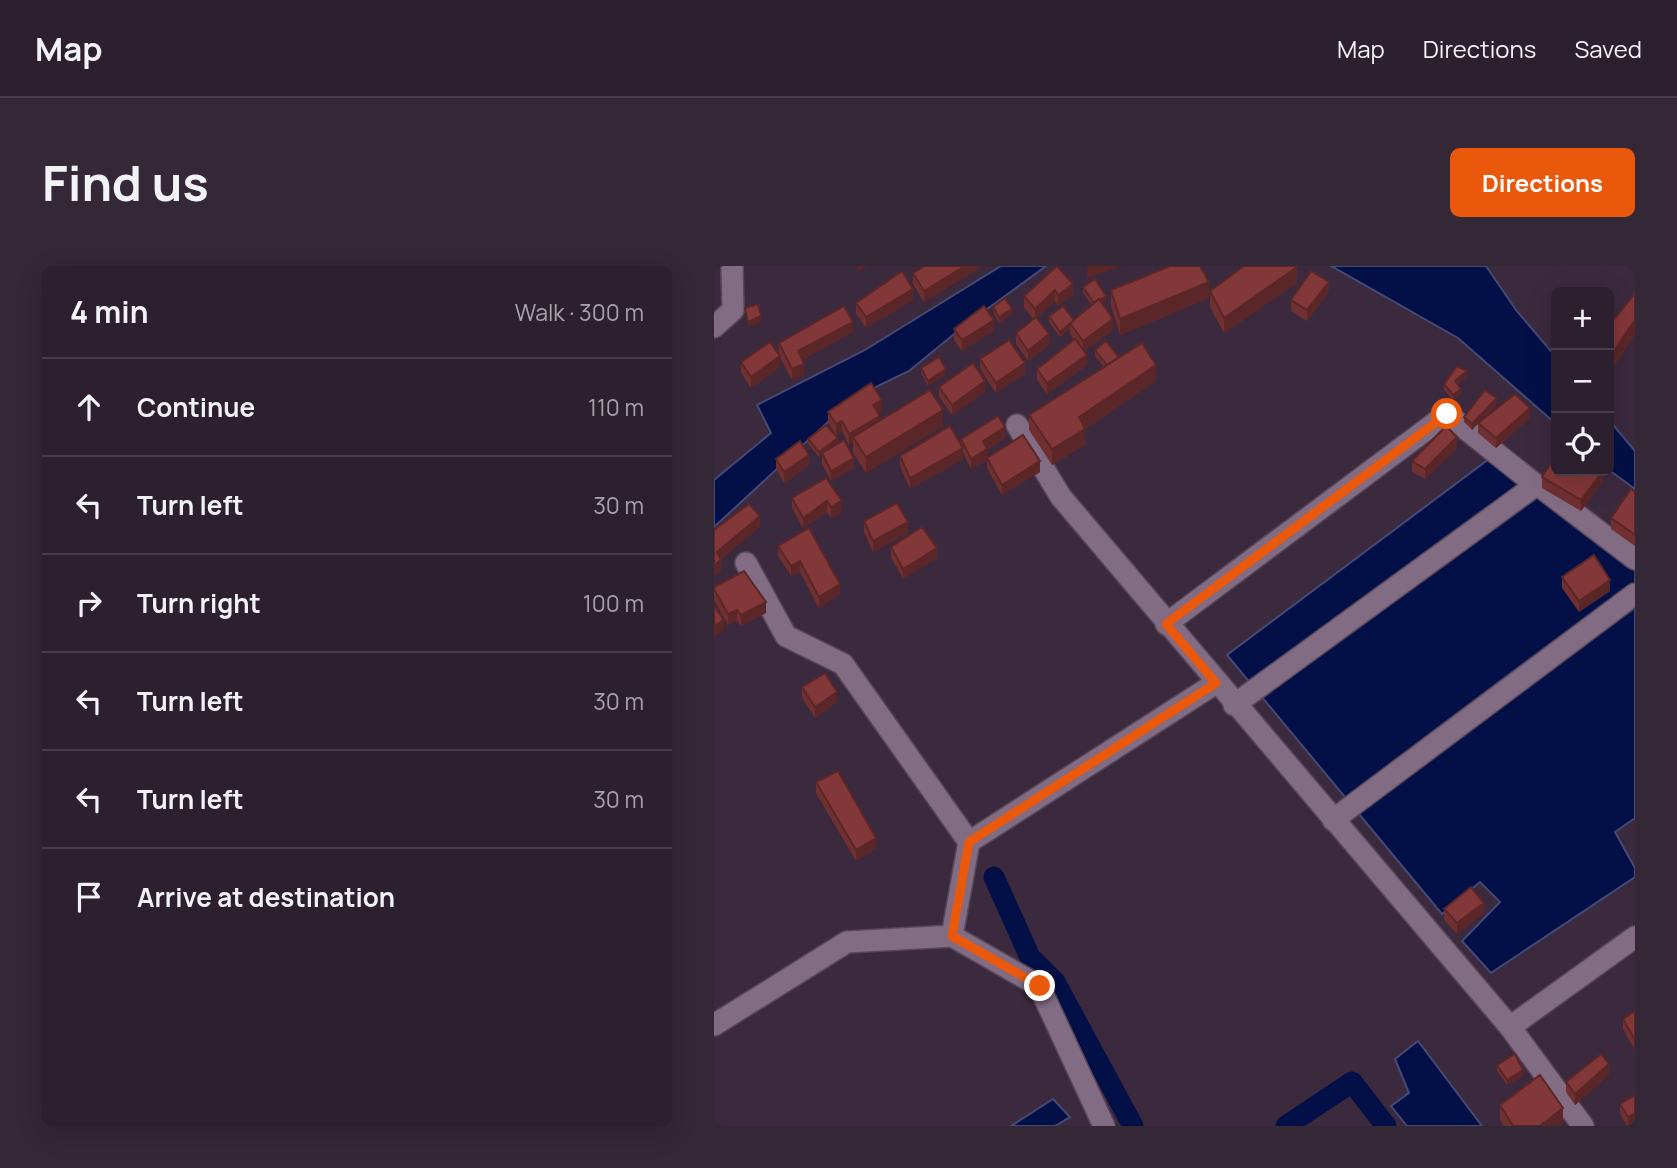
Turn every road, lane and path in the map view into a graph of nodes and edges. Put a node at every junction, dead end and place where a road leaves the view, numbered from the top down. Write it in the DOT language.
graph roads {
  1 [pos="732,266"];
  2 [pos="714,327"];
  3 [pos="1017,425"];
  4 [pos="1542,488"];
  5 [pos="1635,559"];
  6 [pos="746,563"];
  7 [pos="1635,594"];
  8 [pos="1166,624"];
  9 [pos="1216,683"];
  10 [pos="1234,705"];
  11 [pos="1333,820"];
  12 [pos="969,842"];
  13 [pos="952,936"];
  14 [pos="1635,937"];
  15 [pos="714,1025"];
  16 [pos="1510,1027"];
  17 [pos="1104,1126"];
  18 [pos="1583,1126"];
  1 -- 2 [label="street"];
  3 -- 8 [label="street"];
  4 -- 5 [label="street"];
  6 -- 12 [label="street"];
  7 -- 11 [label="street"];
  8 -- 9 [label="street"];
  8 -- 10 [label="street"];
  9 -- 10 [label="street"];
  9 -- 12 [label="street"];
  10 -- 11 [label="street"];
  11 -- 16 [label="street"];
  12 -- 13 [label="street"];
  13 -- 15 [label="street"];
  13 -- 17 [label="street"];
  14 -- 16 [label="street"];
  16 -- 18 [label="street"];
}
